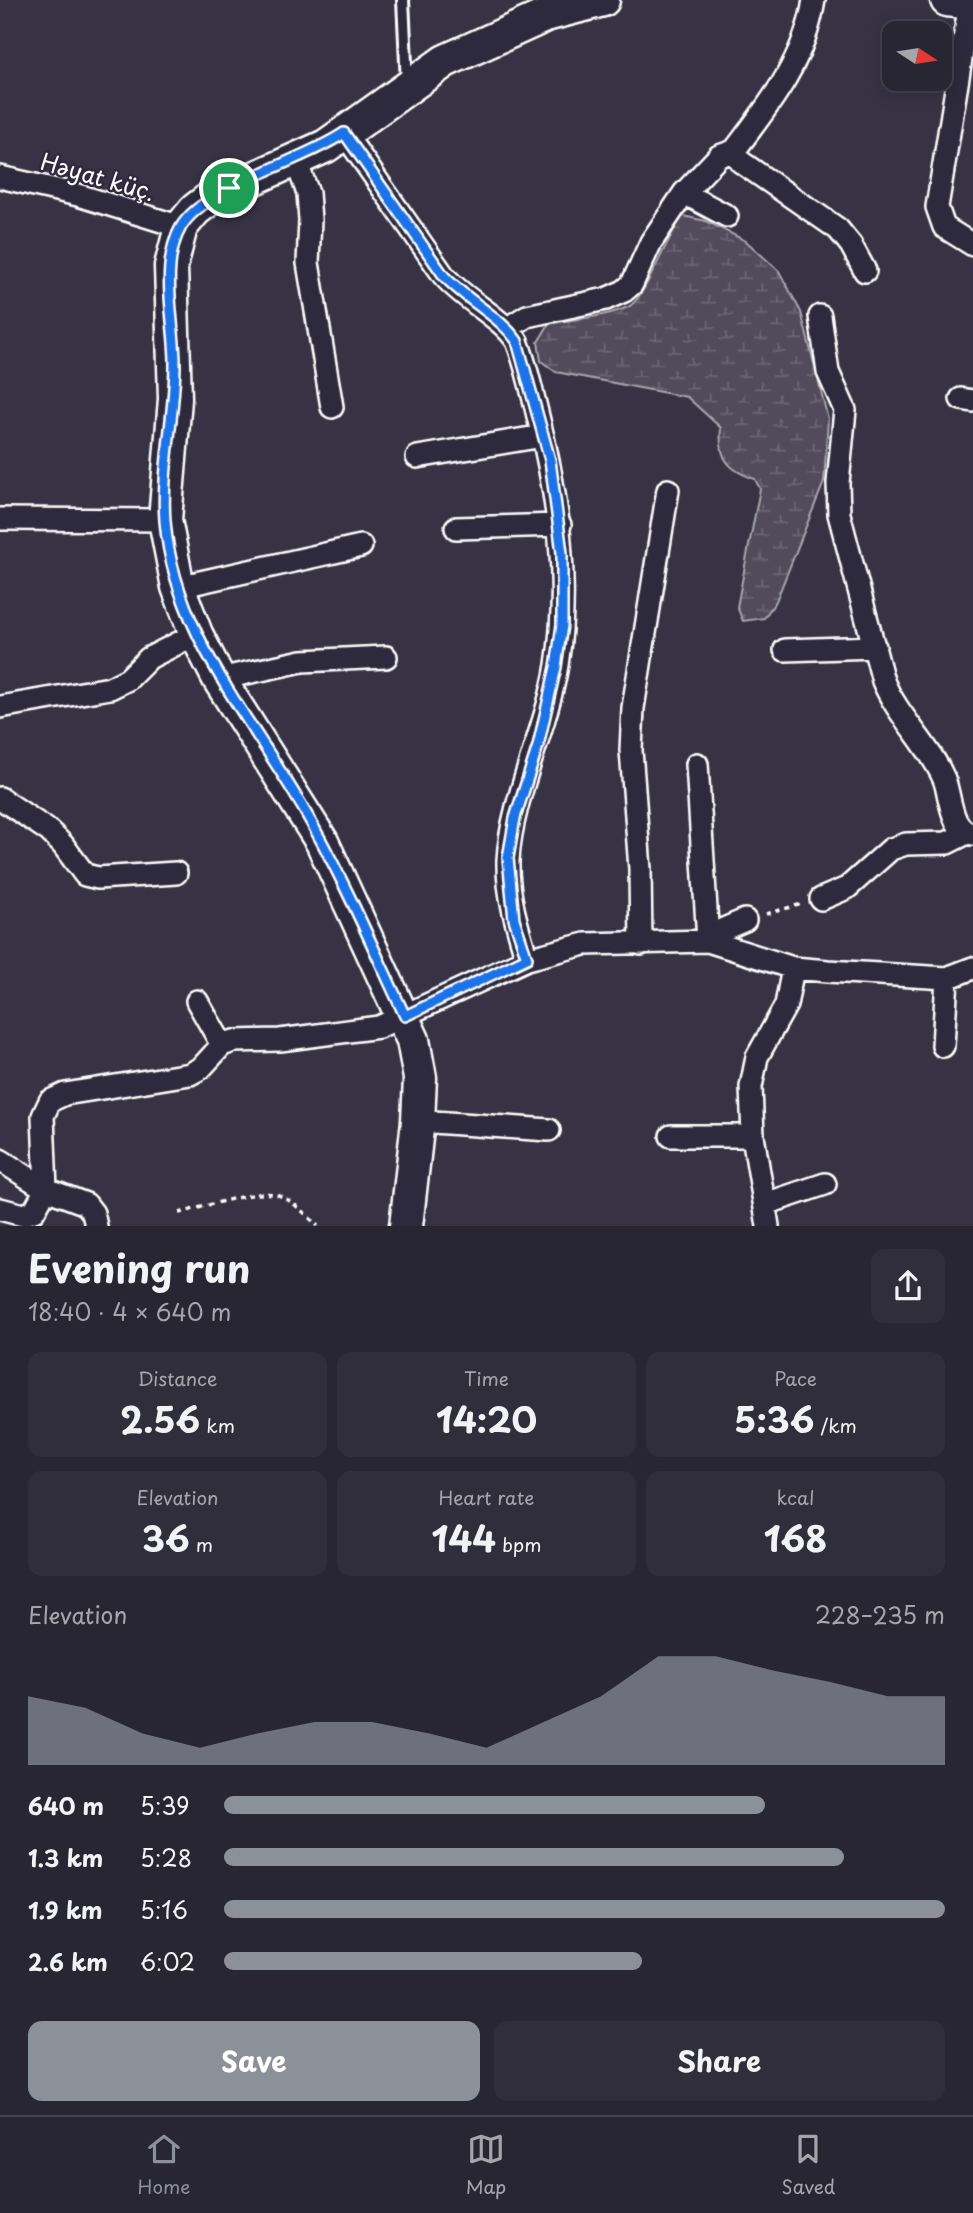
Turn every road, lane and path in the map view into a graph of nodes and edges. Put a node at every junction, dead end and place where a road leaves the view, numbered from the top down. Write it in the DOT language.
graph roads {
  1 [pos="403,0"];
  2 [pos="603,0"];
  3 [pos="814,0"];
  4 [pos="964,2"];
  5 [pos="407,85"];
  6 [pos="344,133"];
  7 [pos="734,151"];
  8 [pos="296,161"];
  9 [pos="0,177"];
  10 [pos="684,194"];
  11 [pos="727,216"];
  12 [pos="181,228"];
  13 [pos="973,244"];
  14 [pos="865,271"];
  15 [pos="820,316"];
  16 [pos="508,328"];
  17 [pos="332,407"];
  18 [pos="543,436"];
  19 [pos="417,457"];
  20 [pos="668,490"];
  21 [pos="0,519"];
  22 [pos="165,520"];
  23 [pos="561,524"];
  24 [pos="456,528"];
  25 [pos="361,546"];
  26 [pos="178,587"];
  27 [pos="196,634"];
  28 [pos="875,647"];
  29 [pos="785,650"];
  30 [pos="386,657"];
  31 [pos="219,679"];
  32 [pos="0,707"];
  33 [pos="697,764"];
  34 [pos="0,798"];
  35 [pos="970,833"];
  36 [pos="176,873"];
  37 [pos="821,899"];
  38 [pos="745,920"];
  39 [pos="708,941"];
  40 [pos="642,944"];
  41 [pos="527,958"];
  42 [pos="793,968"];
  43 [pos="973,968"];
  44 [pos="947,978"];
  45 [pos="197,1001"];
  46 [pos="405,1016"];
  47 [pos="222,1045"];
  48 [pos="943,1046"];
  49 [pos="418,1121"];
  50 [pos="549,1129"];
  51 [pos="671,1136"];
  52 [pos="753,1136"];
  53 [pos="0,1160"];
  54 [pos="825,1184"];
  55 [pos="46,1189"];
  56 [pos="765,1204"];
  57 [pos="179,1213"];
  58 [pos="17,1215"];
  59 [pos="96,1226"];
  60 [pos="318,1226"];
  61 [pos="407,1226"];
  62 [pos="768,1226"];
  1 -- 5 [label="lane"];
  2 -- 5 [label="street"];
  3 -- 7 [label="street"];
  4 -- 13 [label="street"];
  5 -- 6 [label="street"];
  6 -- 8 [label="street"];
  6 -- 16 [label="street"];
  7 -- 10 [label="street"];
  7 -- 14 [label="street"];
  8 -- 12 [label="street"];
  8 -- 17 [label="street"];
  9 -- 12 [label="street, Həyat küç."];
  10 -- 11 [label="street"];
  10 -- 16 [label="street"];
  12 -- 22 [label="street"];
  15 -- 28 [label="street"];
  16 -- 18 [label="street"];
  18 -- 19 [label="street"];
  18 -- 23 [label="street"];
  20 -- 40 [label="street"];
  21 -- 22 [label="street"];
  22 -- 26 [label="street"];
  23 -- 24 [label="street"];
  23 -- 41 [label="street"];
  25 -- 26 [label="street"];
  26 -- 27 [label="street"];
  27 -- 31 [label="street"];
  27 -- 32 [label="street"];
  28 -- 29 [label="street"];
  28 -- 35 [label="street"];
  30 -- 31 [label="street"];
  31 -- 46 [label="street"];
  33 -- 39 [label="street"];
  34 -- 36 [label="street"];
  35 -- 37 [label="street"];
  37 -- 38 [label="path"];
  38 -- 39 [label="street"];
  39 -- 40 [label="street"];
  39 -- 42 [label="street"];
  40 -- 41 [label="street"];
  41 -- 46 [label="street"];
  42 -- 44 [label="street"];
  42 -- 52 [label="street"];
  43 -- 44 [label="street"];
  44 -- 48 [label="street"];
  45 -- 47 [label="street"];
  46 -- 47 [label="street"];
  46 -- 49 [label="street"];
  47 -- 55 [label="street"];
  49 -- 50 [label="street"];
  49 -- 61 [label="street"];
  51 -- 52 [label="street"];
  52 -- 56 [label="street"];
  53 -- 55 [label="street"];
  54 -- 56 [label="street"];
  55 -- 58 [label="street"];
  55 -- 59 [label="street"];
  56 -- 62 [label="street"];
  57 -- 60 [label="path"];
}
